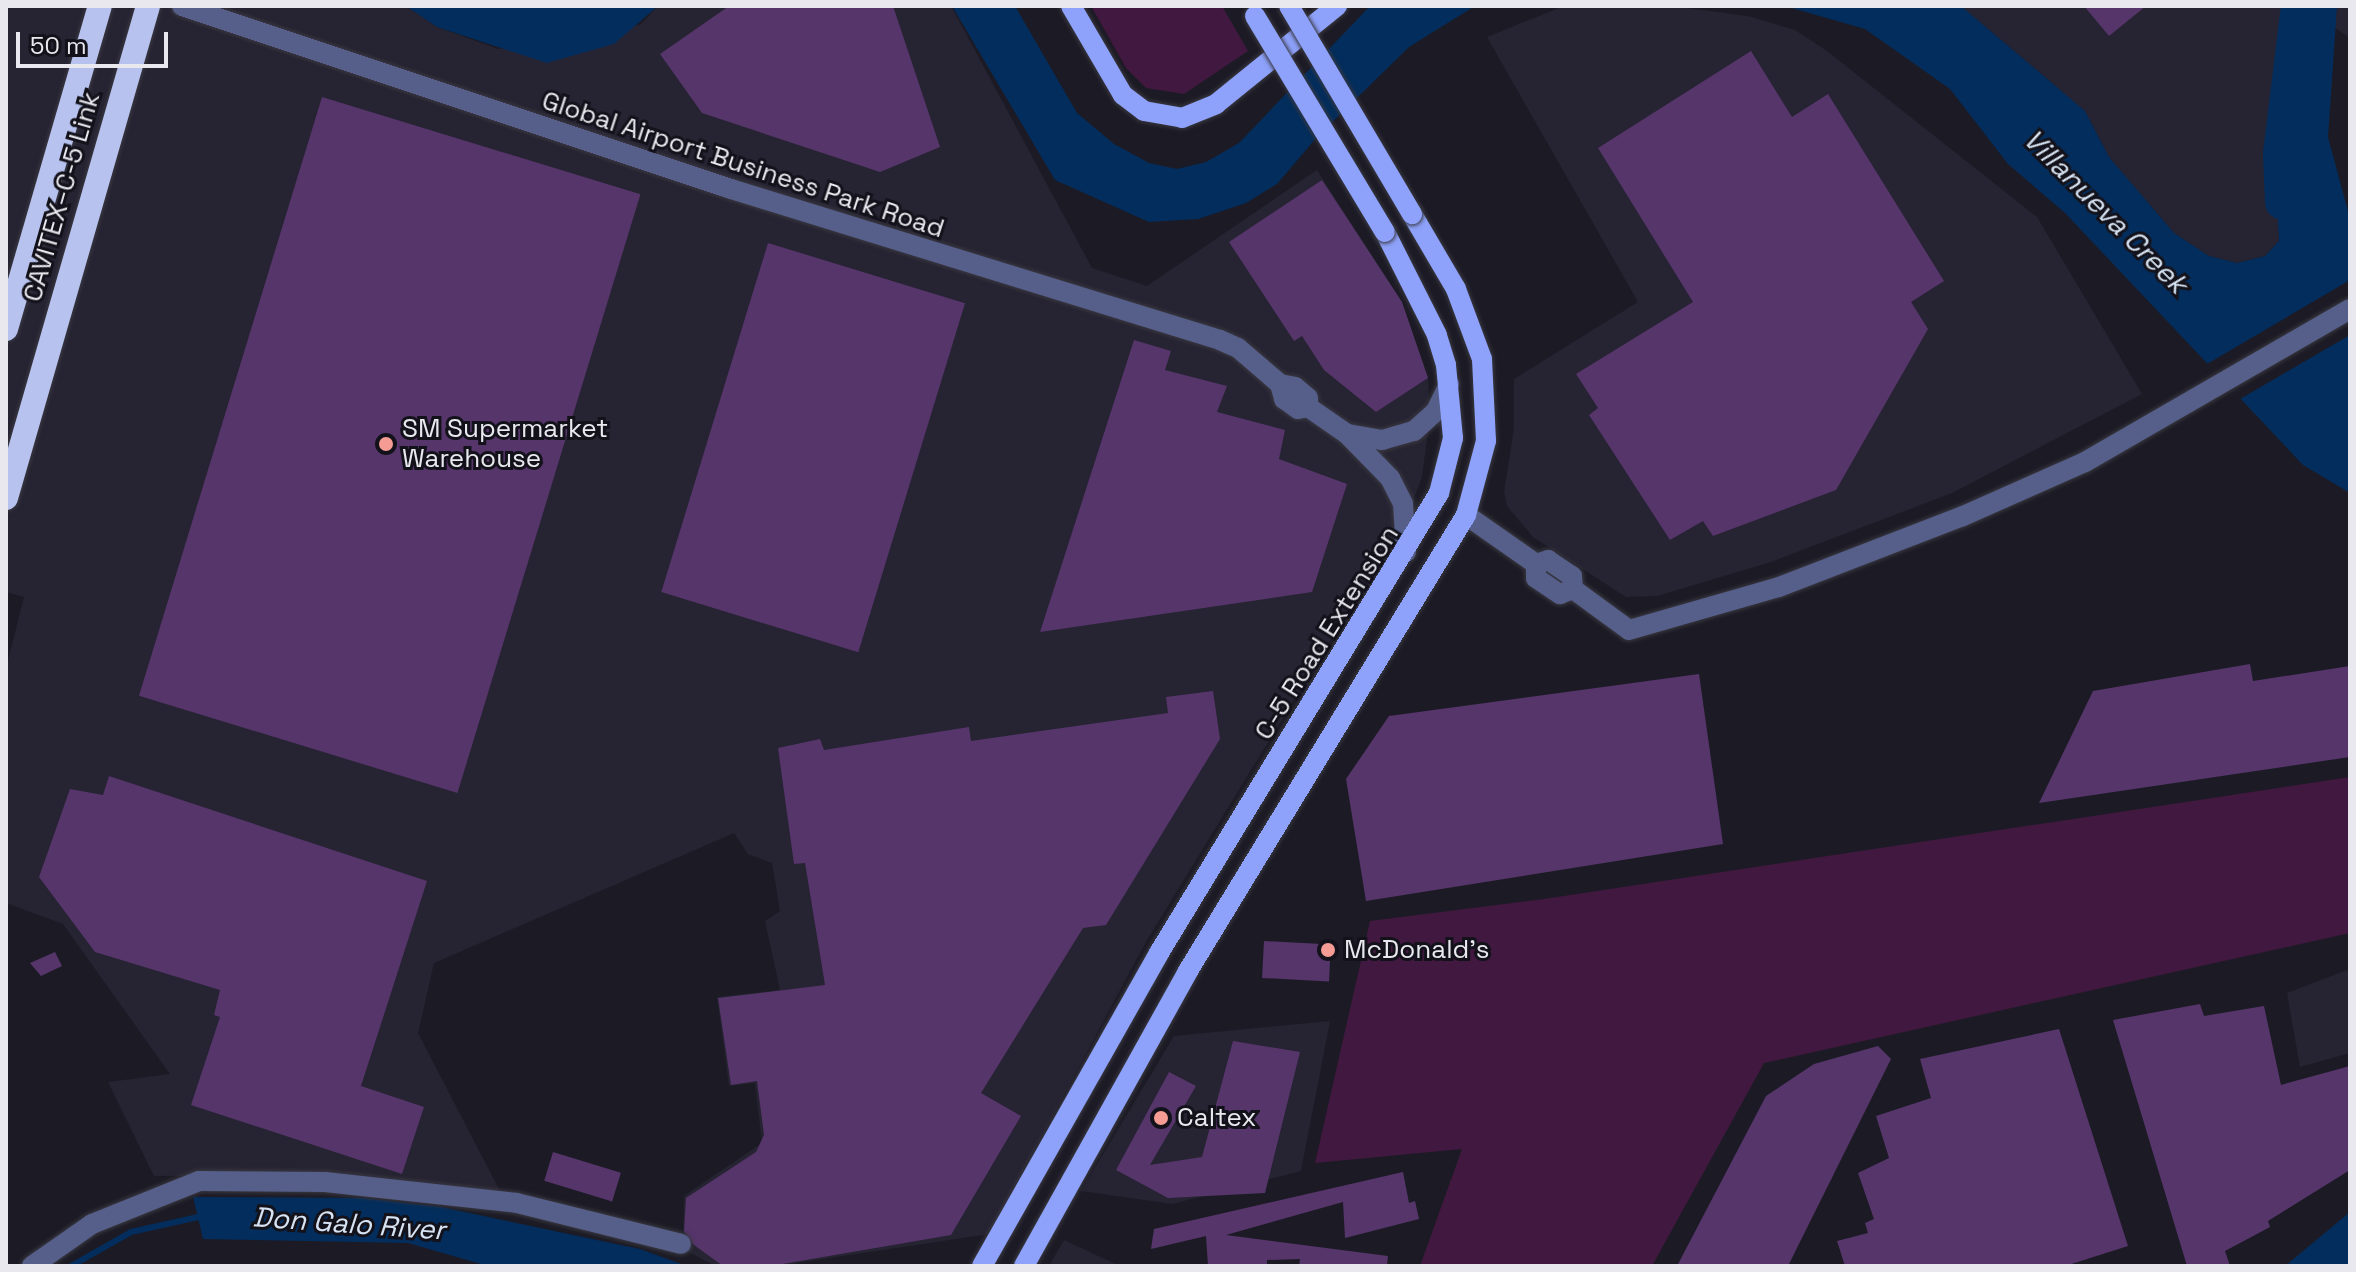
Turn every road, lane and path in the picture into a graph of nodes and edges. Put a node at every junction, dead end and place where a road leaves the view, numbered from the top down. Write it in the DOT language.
graph roads {
  1 [pos="100,6"];
  2 [pos="148,6"];
  3 [pos="182,6"];
  4 [pos="1071,6"];
  5 [pos="1289,6"];
  6 [pos="1337,6"];
  7 [pos="1252,11"];
  8 [pos="2350,309"];
  9 [pos="6,329"];
  10 [pos="1449,384"];
  11 [pos="1347,434"];
  12 [pos="6,498"];
  13 [pos="1466,515"];
  14 [pos="1406,552"];
  15 [pos="1159,953"];
  16 [pos="1188,971"];
  17 [pos="681,1244"];
  18 [pos="32,1266"];
  19 [pos="982,1266"];
  20 [pos="1024,1266"];
  1 -- 9 [label="highway, CAVITEX–C-5 Link"];
  2 -- 12 [label="highway, CAVITEX–C-5 Link"];
  3 -- 11 [label="street, Global Airport Business Park Road"];
  4 -- 6 [label="main road"];
  5 -- 13 [label="main road, bridge"];
  7 -- 10 [label="main road, C-5 Road Extension, bridge"];
  8 -- 13 [label="street"];
  10 -- 11 [label="street, Global Airport Business Park Road"];
  10 -- 14 [label="main road, C-5 Road Extension"];
  11 -- 14 [label="street, Global Airport Business Park Road"];
  13 -- 16 [label="main road"];
  14 -- 15 [label="main road, C-5 Road Extension"];
  15 -- 16 [label="main road"];
  15 -- 19 [label="main road, C-5 Road Extension"];
  16 -- 20 [label="main road"];
  17 -- 18 [label="street"];
}
